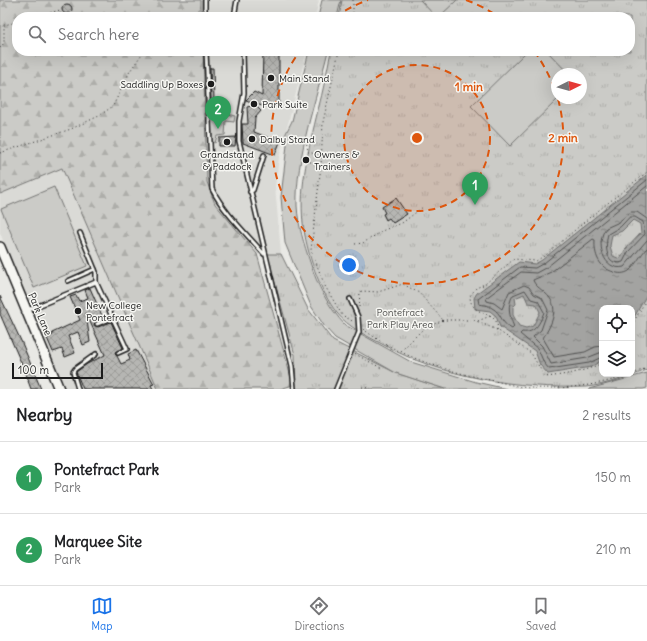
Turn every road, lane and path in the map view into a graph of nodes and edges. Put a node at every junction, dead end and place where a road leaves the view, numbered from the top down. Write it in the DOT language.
graph roads {
  1 [pos="205,0"];
  2 [pos="237,0"];
  3 [pos="353,0"];
  4 [pos="205,5"];
  5 [pos="60,10"];
  6 [pos="53,12"];
  7 [pos="195,12"];
  8 [pos="205,12"];
  9 [pos="235,12"];
  10 [pos="353,12"];
  11 [pos="12,23"];
  12 [pos="0,48"];
  13 [pos="141,56"];
  14 [pos="206,56"];
  15 [pos="243,56"];
  16 [pos="338,56"];
  17 [pos="306,140"];
  18 [pos="0,153"];
  19 [pos="264,155"];
  20 [pos="321,155"];
  21 [pos="310,162"];
  22 [pos="321,163"];
  23 [pos="647,172"];
  24 [pos="250,192"];
  25 [pos="423,207"];
  26 [pos="80,233"];
  27 [pos="355,244"];
  28 [pos="0,248"];
  29 [pos="265,254"];
  30 [pos="95,269"];
  31 [pos="68,281"];
  32 [pos="96,282"];
  33 [pos="647,298"];
  34 [pos="350,299"];
  35 [pos="27,311"];
  36 [pos="356,313"];
  37 [pos="490,316"];
  38 [pos="112,318"];
  39 [pos="444,320"];
  40 [pos="635,320"];
  41 [pos="477,321"];
  42 [pos="97,324"];
  43 [pos="360,326"];
  44 [pos="497,330"];
  45 [pos="351,352"];
  46 [pos="400,352"];
  47 [pos="118,353"];
  48 [pos="96,354"];
  49 [pos="599,364"];
  50 [pos="647,368"];
  51 [pos="383,369"];
  52 [pos="635,372"];
  53 [pos="621,377"];
  54 [pos="362,387"];
  55 [pos="60,389"];
  56 [pos="78,389"];
  57 [pos="294,389"];
  58 [pos="336,389"];
  59 [pos="374,389"];
  1 -- 4 [label="lane"];
  2 -- 9 [label="lane"];
  3 -- 10 [label="path"];
  4 -- 7 [label="path"];
  4 -- 8 [label="lane"];
  5 -- 6 [label="path"];
  11 -- 12 [label="path"];
  13 -- 18 [label="path"];
  14 -- 29 [label="lane"];
  15 -- 24 [label="lane"];
  16 -- 20 [label="path"];
  17 -- 20 [label="path"];
  19 -- 24 [label="lane"];
  20 -- 22 [label="path"];
  21 -- 22 [label="path"];
  22 -- 43 [label="path"];
  23 -- 37 [label="path"];
  24 -- 29 [label="lane"];
  25 -- 27 [label="path"];
  26 -- 30 [label="lane"];
  28 -- 35 [label="main road, Park Lane"];
  29 -- 57 [label="lane"];
  30 -- 31 [label="lane"];
  30 -- 32 [label="lane"];
  32 -- 35 [label="lane"];
  32 -- 38 [label="lane"];
  33 -- 40 [label="path"];
  34 -- 36 [label="lane"];
  35 -- 55 [label="main road, Park Lane"];
  36 -- 39 [label="path"];
  36 -- 43 [label="lane"];
  37 -- 41 [label="path"];
  37 -- 44 [label="path"];
  38 -- 42 [label="lane"];
  38 -- 47 [label="lane"];
  39 -- 41 [label="path"];
  39 -- 46 [label="path"];
  41 -- 44 [label="path"];
  43 -- 45 [label="lane"];
  43 -- 46 [label="path"];
  44 -- 49 [label="path"];
  45 -- 51 [label="path"];
  45 -- 58 [label="lane"];
  46 -- 53 [label="path"];
  48 -- 56 [label="lane"];
  50 -- 52 [label="path"];
  54 -- 59 [label="path"];
}
